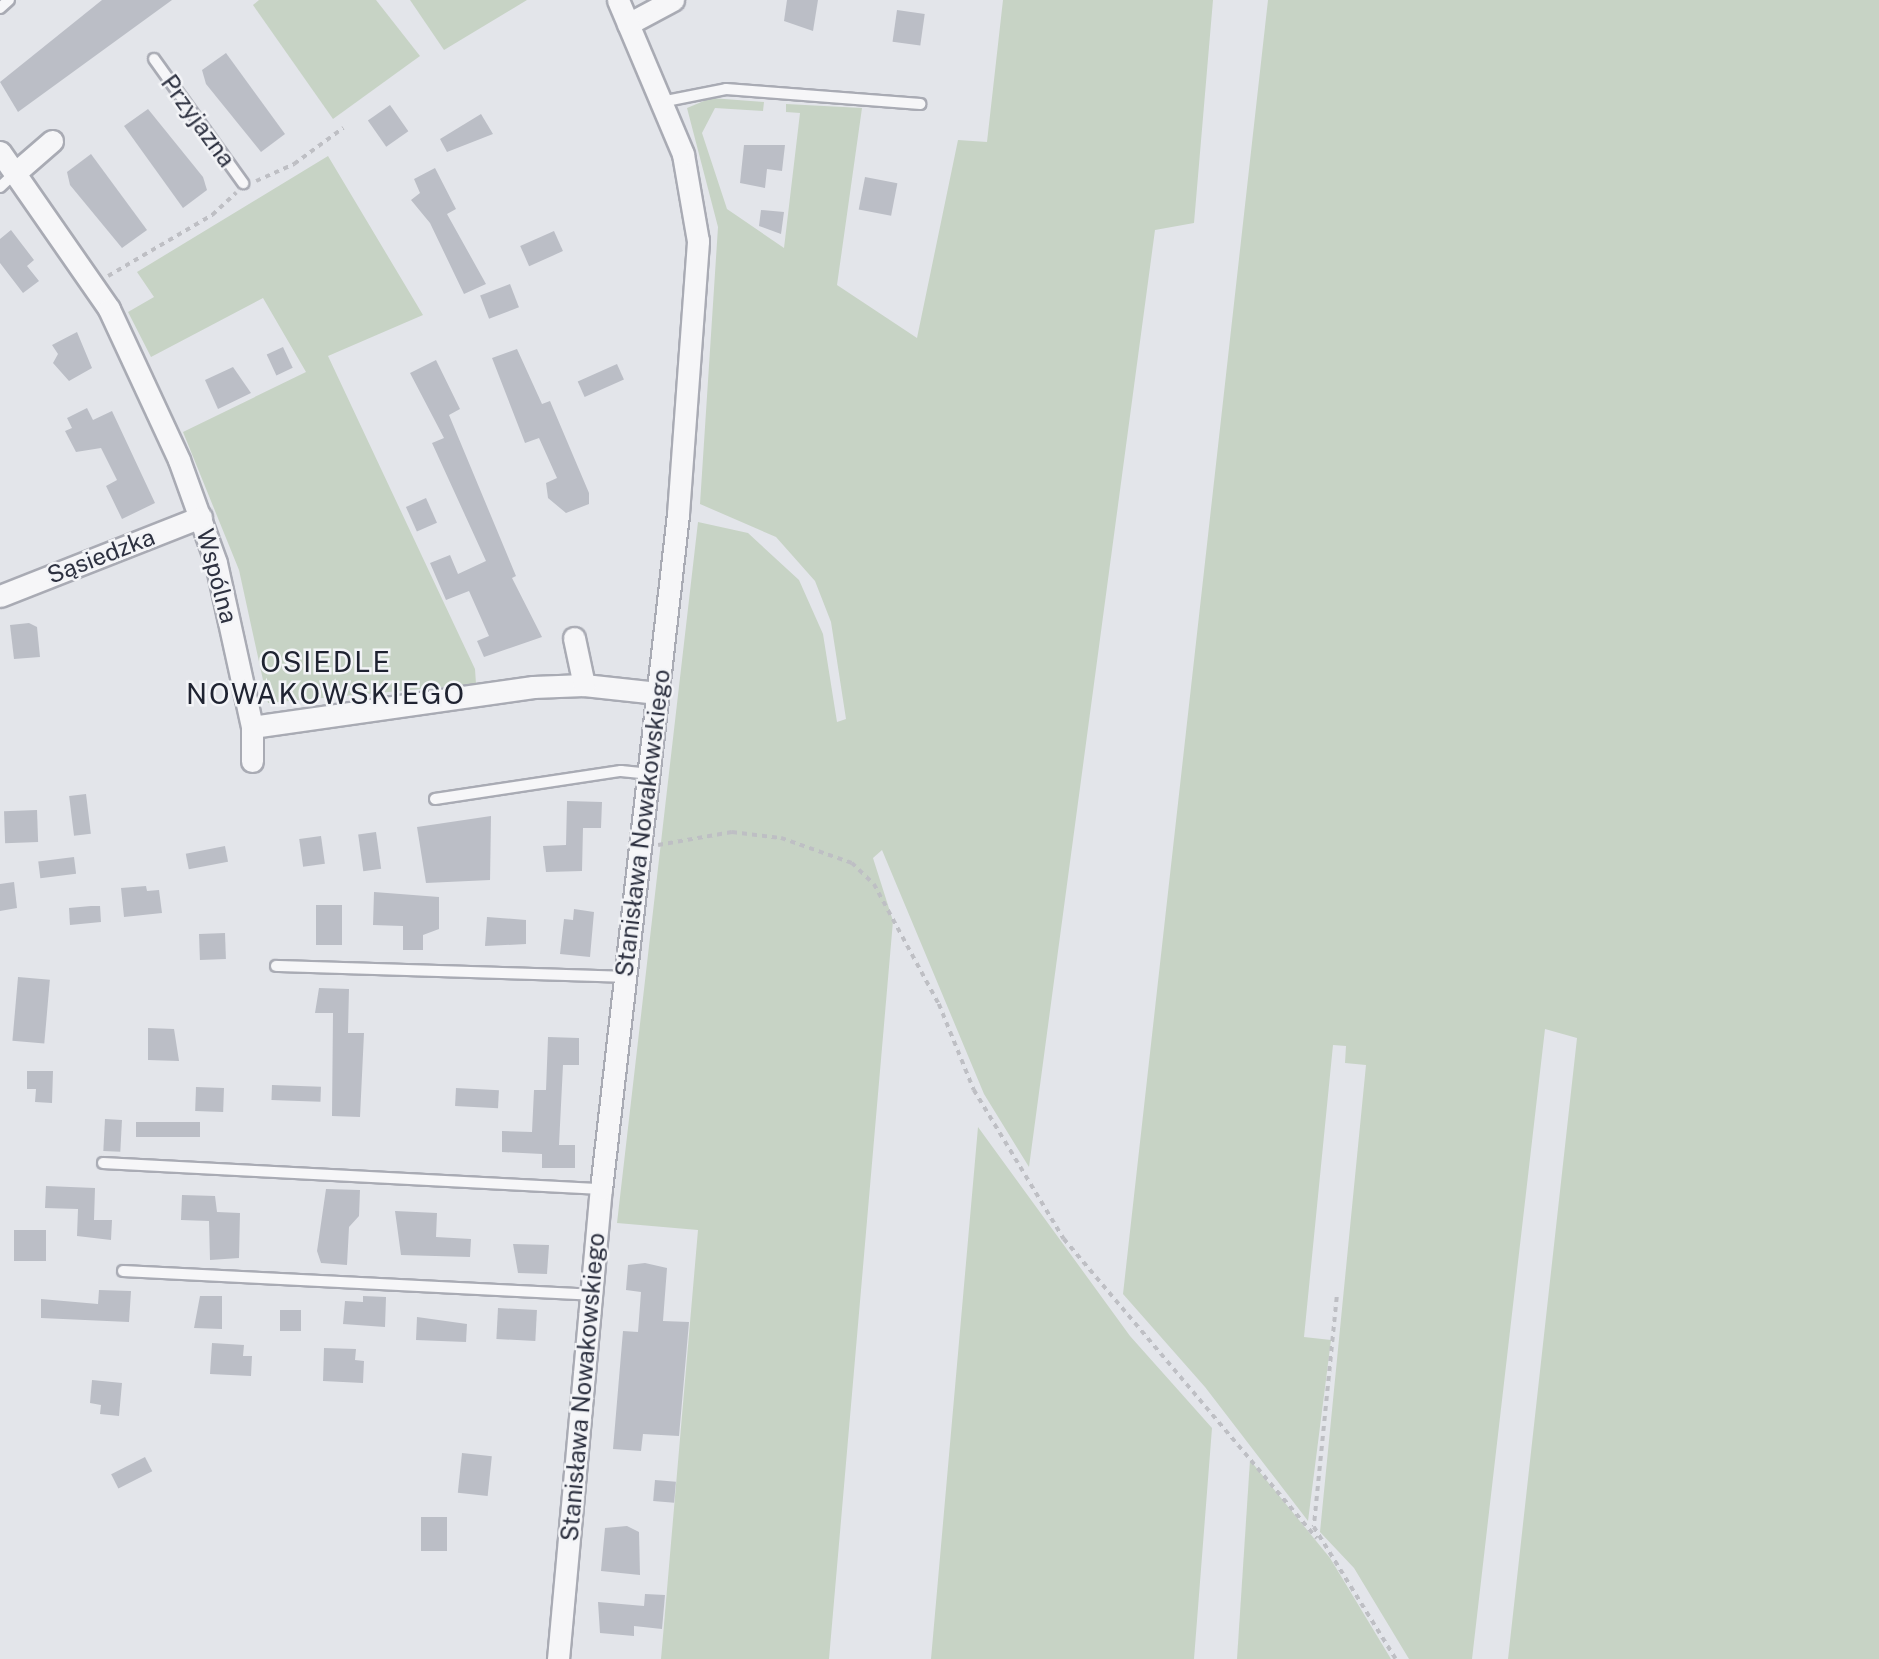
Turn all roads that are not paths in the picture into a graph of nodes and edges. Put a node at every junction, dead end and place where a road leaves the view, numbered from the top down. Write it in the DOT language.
graph roads {
  1 [pos="9,0"];
  2 [pos="618,0"];
  3 [pos="673,0"];
  4 [pos="0,8"];
  5 [pos="628,24"];
  6 [pos="154,59"];
  7 [pos="661,102"];
  8 [pos="920,104"];
  9 [pos="52,141"];
  10 [pos="0,152"];
  11 [pos="7,180"];
  12 [pos="243,183"];
  13 [pos="201,517"];
  14 [pos="0,596"];
  15 [pos="574,638"];
  16 [pos="584,685"];
  17 [pos="658,693"];
  18 [pos="252,727"];
  19 [pos="252,761"];
  20 [pos="648,774"];
  21 [pos="435,799"];
  22 [pos="276,966"];
  23 [pos="625,977"];
  24 [pos="103,1163"];
  25 [pos="601,1189"];
  26 [pos="123,1271"];
  27 [pos="591,1295"];
  28 [pos="558,1659"];
  1 -- 4 [label="lane"];
  2 -- 5 [label="street, Stanisława Nowakowskiego"];
  3 -- 5 [label="street"];
  5 -- 7 [label="street, Stanisława Nowakowskiego"];
  6 -- 12 [label="lane, Przyjazna"];
  7 -- 8 [label="lane"];
  7 -- 17 [label="street, Stanisława Nowakowskiego"];
  9 -- 11 [label="street"];
  10 -- 11 [label="street, Wspólna"];
  11 -- 13 [label="street, Wspólna"];
  13 -- 14 [label="street, Sąsiedzka"];
  13 -- 18 [label="street, Wspólna"];
  15 -- 16 [label="street"];
  16 -- 17 [label="street"];
  16 -- 18 [label="street"];
  17 -- 20 [label="street, Stanisława Nowakowskiego"];
  18 -- 19 [label="street, Wspólna"];
  20 -- 21 [label="lane"];
  20 -- 23 [label="street, Stanisława Nowakowskiego"];
  22 -- 23 [label="lane"];
  23 -- 25 [label="street, Stanisława Nowakowskiego"];
  24 -- 25 [label="lane"];
  25 -- 27 [label="street, Stanisława Nowakowskiego"];
  26 -- 27 [label="lane"];
  27 -- 28 [label="street, Stanisława Nowakowskiego"];
}
